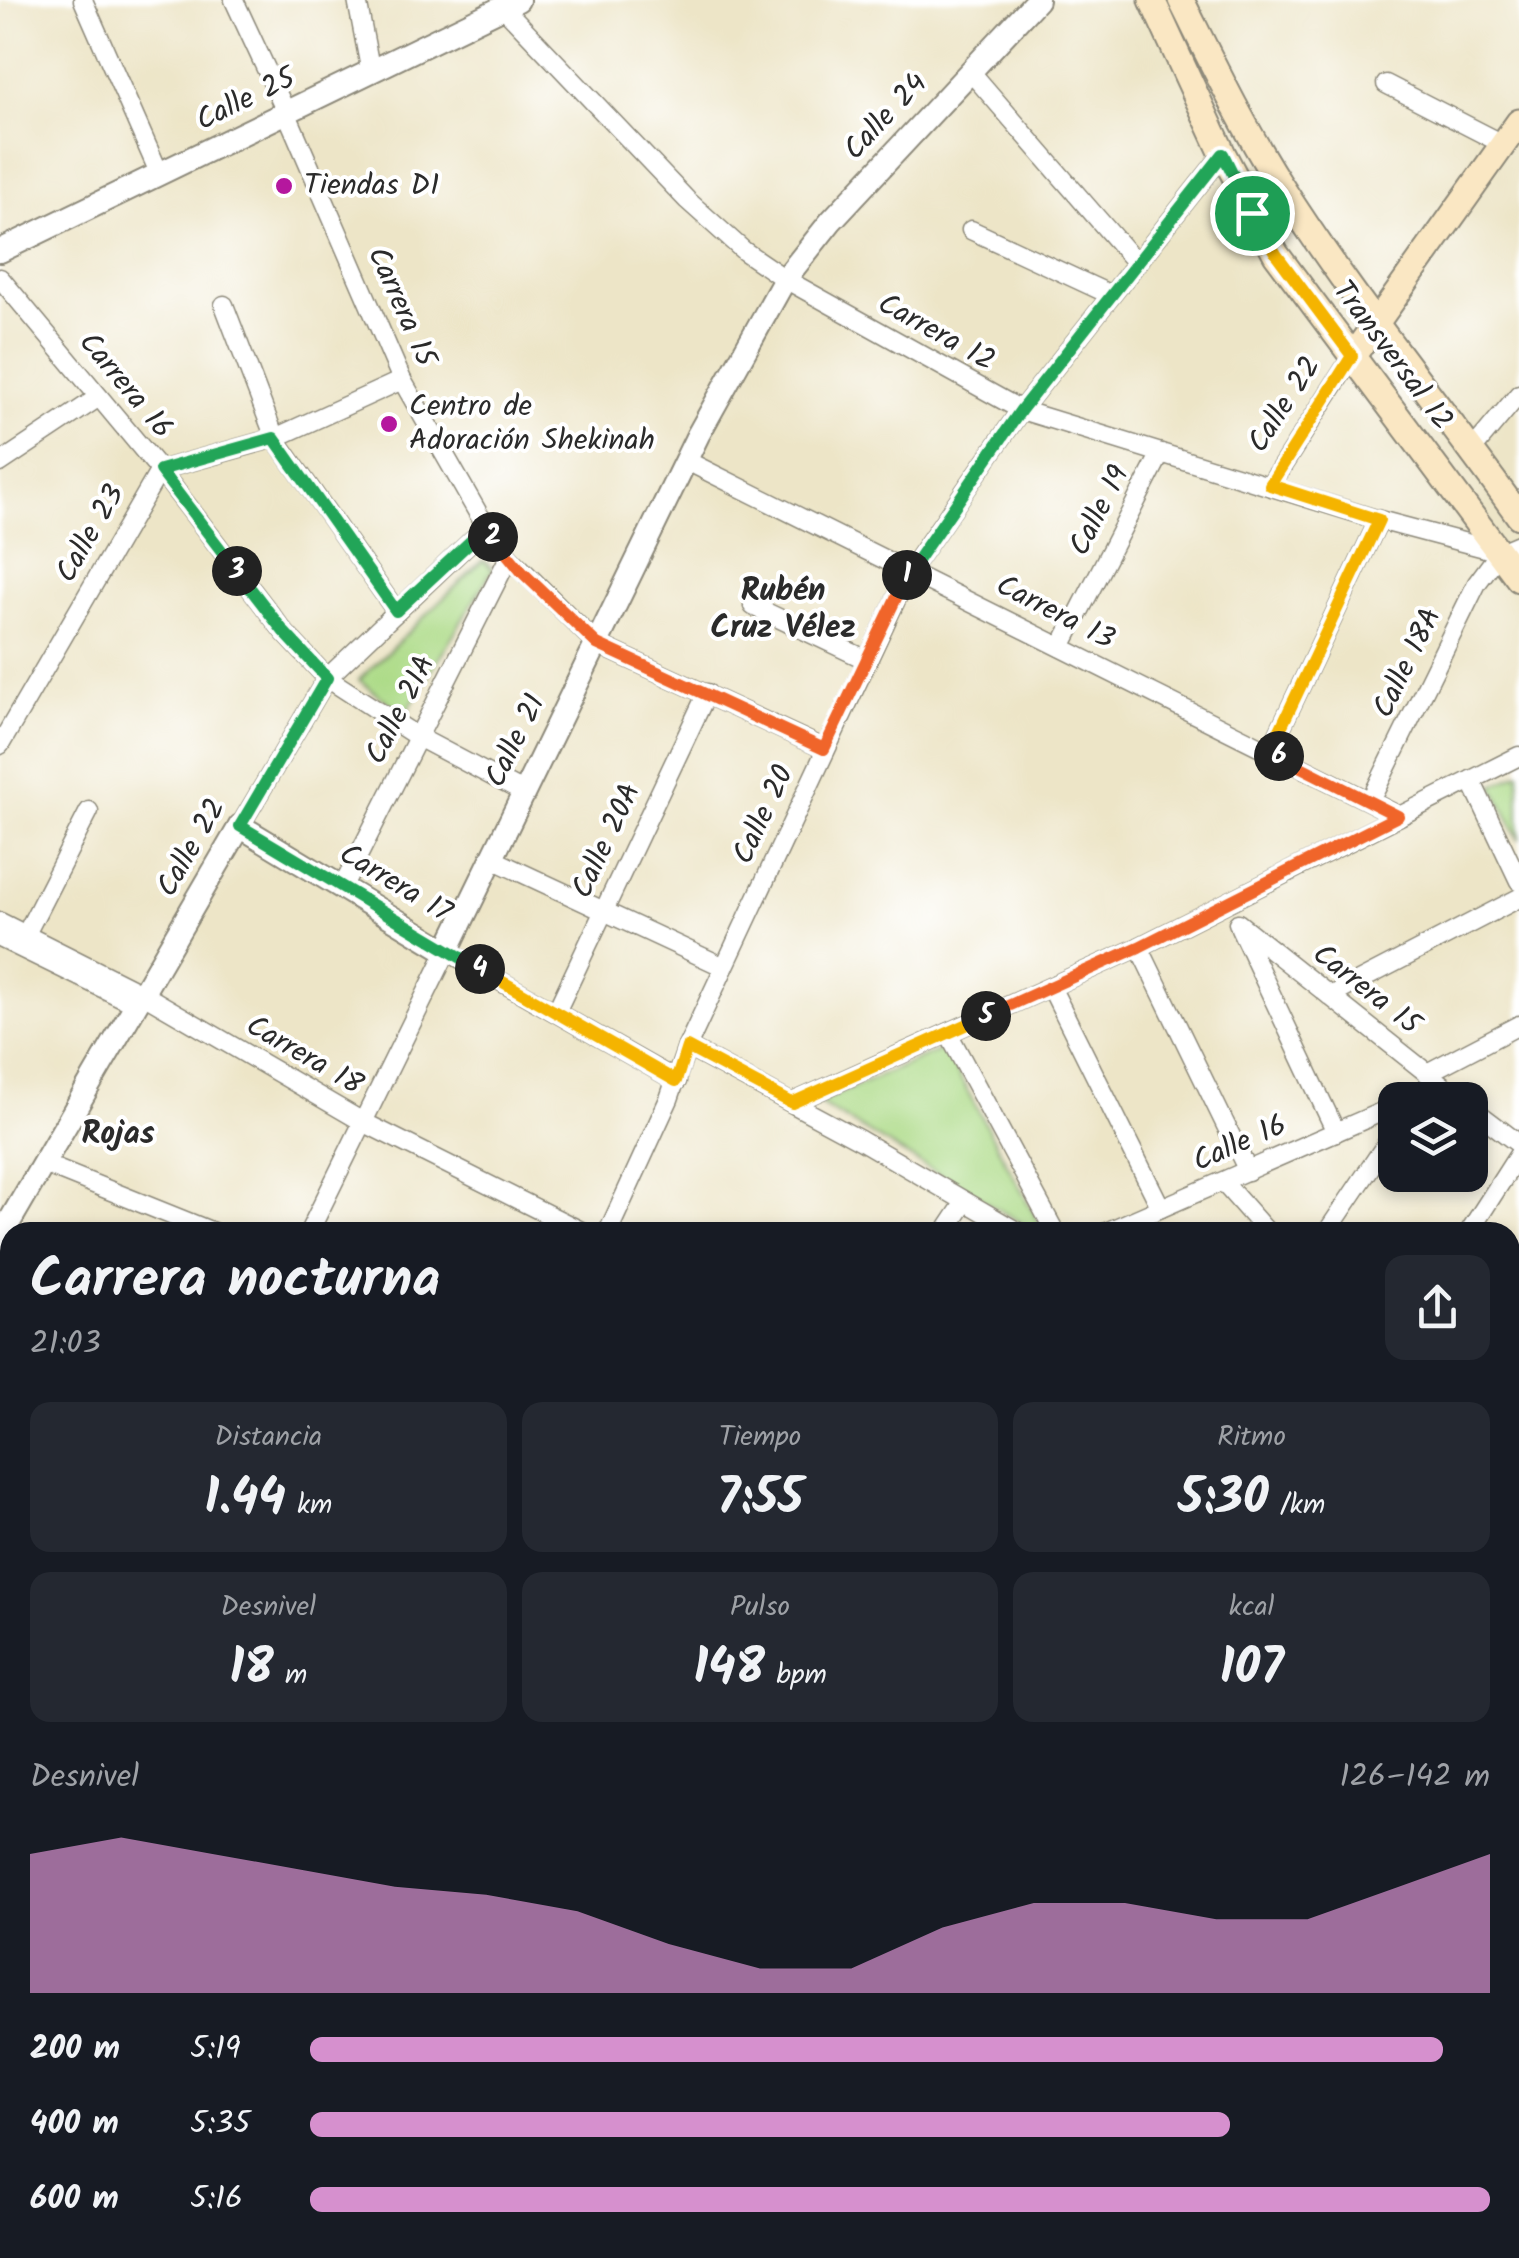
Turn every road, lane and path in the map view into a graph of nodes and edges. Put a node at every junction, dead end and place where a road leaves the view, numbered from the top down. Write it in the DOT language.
graph roads {
  1 [pos="82,0"];
  2 [pos="234,0"];
  3 [pos="357,0"];
  4 [pos="1036,0"];
  5 [pos="1152,0"];
  6 [pos="1182,0"];
  7 [pos="510,3"];
  8 [pos="970,70"];
  9 [pos="371,73"];
  10 [pos="1386,84"];
  11 [pos="287,114"];
  12 [pos="1519,122"];
  13 [pos="1503,144"];
  14 [pos="1223,154"];
  15 [pos="160,176"];
  16 [pos="972,230"];
  17 [pos="0,251"];
  18 [pos="1136,263"];
  19 [pos="0,278"];
  20 [pos="785,279"];
  21 [pos="1111,295"];
  22 [pos="224,305"];
  23 [pos="1374,321"];
  24 [pos="1352,356"];
  25 [pos="402,380"];
  26 [pos="1519,394"];
  27 [pos="99,397"];
  28 [pos="1021,410"];
  29 [pos="274,438"];
  30 [pos="1472,450"];
  31 [pos="1161,453"];
  32 [pos="686,460"];
  33 [pos="0,463"];
  34 [pos="160,470"];
  35 [pos="1270,485"];
  36 [pos="1519,516"];
  37 [pos="1379,520"];
  38 [pos="486,527"];
  39 [pos="1510,548"];
  40 [pos="509,557"];
  41 [pos="910,570"];
  42 [pos="1519,578"];
  43 [pos="753,606"];
  44 [pos="396,611"];
  45 [pos="597,644"];
  46 [pos="1061,647"];
  47 [pos="867,660"];
  48 [pos="327,678"];
  49 [pos="707,693"];
  50 [pos="418,737"];
  51 [pos="0,745"];
  52 [pos="824,749"];
  53 [pos="1270,751"];
  54 [pos="1519,756"];
  55 [pos="1471,780"];
  56 [pos="524,793"];
  57 [pos="1370,801"];
  58 [pos="90,811"];
  59 [pos="1398,816"];
  60 [pos="240,826"];
  61 [pos="492,859"];
  62 [pos="1519,881"];
  63 [pos="342,888"];
  64 [pos="1519,898"];
  65 [pos="1226,900"];
  66 [pos="604,913"];
  67 [pos="0,922"];
  68 [pos="1238,923"];
  69 [pos="25,936"];
  70 [pos="0,938"];
  71 [pos="1139,947"];
  72 [pos="447,950"];
  73 [pos="724,967"];
  74 [pos="1051,986"];
  75 [pos="1330,996"];
  76 [pos="136,1000"];
  77 [pos="556,1012"];
  78 [pos="1519,1025"];
  79 [pos="948,1033"];
  80 [pos="687,1047"];
  81 [pos="1434,1080"];
  82 [pos="676,1081"];
  83 [pos="1437,1082"];
  84 [pos="792,1103"];
  85 [pos="1378,1113"];
  86 [pos="1488,1121"];
  87 [pos="363,1122"];
  88 [pos="1336,1132"];
  89 [pos="1519,1144"];
  90 [pos="1519,1154"];
  91 [pos="1378,1157"];
  92 [pos="44,1164"];
  93 [pos="1248,1170"];
  94 [pos="1222,1182"];
  95 [pos="965,1202"];
  96 [pos="1162,1208"];
  97 [pos="10,1222"];
  98 [pos="188,1222"];
  99 [pos="314,1222"];
  100 [pos="563,1222"];
  101 [pos="613,1222"];
  102 [pos="952,1222"];
  103 [pos="1000,1222"];
  104 [pos="1051,1222"];
  105 [pos="1132,1222"];
  106 [pos="1257,1222"];
  107 [pos="1334,1222"];
  108 [pos="1475,1222"];
  1 -- 15 [label="street"];
  2 -- 11 [label="street, Carrera 15"];
  3 -- 9 [label="street"];
  4 -- 8 [label="street, Calle 24"];
  5 -- 14 [label="main road, Transversal 12"];
  6 -- 23 [label="main road, Transversal 12"];
  7 -- 9 [label="street, Calle 25"];
  7 -- 20 [label="street, Carrera 12"];
  8 -- 18 [label="street"];
  8 -- 20 [label="street, Calle 24"];
  9 -- 11 [label="street, Calle 25"];
  10 -- 13 [label="street"];
  11 -- 15 [label="street, Calle 25"];
  11 -- 25 [label="street, Carrera 15"];
  12 -- 13 [label="main road"];
  13 -- 23 [label="main road"];
  14 -- 18 [label="street, Calle 20"];
  14 -- 24 [label="main road, Transversal 12"];
  15 -- 17 [label="street, Calle 25"];
  16 -- 21 [label="street"];
  18 -- 21 [label="street, Calle 20"];
  19 -- 27 [label="street, Carrera 16"];
  20 -- 28 [label="street, Carrera 12"];
  20 -- 32 [label="street, Calle 21"];
  21 -- 28 [label="street, Calle 20"];
  22 -- 29 [label="street"];
  23 -- 24 [label="main road"];
  23 -- 30 [label="main road, Transversal 12"];
  24 -- 35 [label="street, Calle 22"];
  24 -- 39 [label="main road, Transversal 12"];
  25 -- 29 [label="street, Calle 23"];
  25 -- 38 [label="street, Carrera 15"];
  26 -- 30 [label="street"];
  27 -- 33 [label="street"];
  27 -- 34 [label="street, Carrera 16"];
  28 -- 31 [label="street, Carrera 12"];
  28 -- 41 [label="street, Calle 20"];
  29 -- 34 [label="street, Calle 23"];
  29 -- 44 [label="street"];
  30 -- 36 [label="main road, Transversal 12"];
  31 -- 35 [label="street, Carrera 12"];
  31 -- 46 [label="street, Calle 19"];
  32 -- 41 [label="street, Carrera 13"];
  32 -- 45 [label="street, Calle 21"];
  34 -- 48 [label="street, Carrera 16"];
  34 -- 51 [label="street, Calle 23"];
  35 -- 37 [label="street, Carrera 12"];
  37 -- 39 [label="street, Carrera 12"];
  37 -- 53 [label="street"];
  38 -- 40 [label="street, Carrera 15"];
  38 -- 44 [label="street, Calle 22"];
  39 -- 42 [label="main road, Transversal 12"];
  39 -- 57 [label="street, Calle 18A"];
  40 -- 45 [label="street, Carrera 15"];
  40 -- 50 [label="street, Calle 21A"];
  41 -- 46 [label="street, Carrera 13"];
  41 -- 47 [label="street, Calle 20"];
  43 -- 47 [label="street"];
  44 -- 48 [label="street, Calle 22"];
  45 -- 49 [label="street, Carrera 15"];
  45 -- 56 [label="street, Calle 21"];
  46 -- 53 [label="street, Carrera 13"];
  47 -- 52 [label="street, Calle 20"];
  48 -- 50 [label="street, Carrera 16"];
  48 -- 60 [label="street, Calle 22"];
  49 -- 52 [label="street, Carrera 15"];
  49 -- 66 [label="street, Calle 20A"];
  50 -- 56 [label="street, Carrera 16"];
  50 -- 63 [label="street, Calle 21A"];
  52 -- 73 [label="street, Calle 20"];
  53 -- 57 [label="street, Carrera 13"];
  54 -- 55 [label="street"];
  55 -- 59 [label="street"];
  55 -- 62 [label="street"];
  56 -- 61 [label="street, Calle 21"];
  57 -- 59 [label="street, Carrera 13"];
  58 -- 69 [label="street"];
  59 -- 65 [label="street"];
  60 -- 63 [label="street, Carrera 17"];
  60 -- 76 [label="street, Calle 22"];
  61 -- 66 [label="street"];
  61 -- 72 [label="street, Calle 21"];
  63 -- 72 [label="street, Carrera 17"];
  64 -- 75 [label="street"];
  65 -- 68 [label="street"];
  65 -- 71 [label="street"];
  66 -- 73 [label="street"];
  66 -- 77 [label="street, Calle 20A"];
  67 -- 69 [label="street, Carrera 18"];
  68 -- 75 [label="street, Carrera 15"];
  68 -- 88 [label="street"];
  69 -- 76 [label="street, Carrera 18"];
  70 -- 76 [label="street"];
  71 -- 74 [label="street"];
  71 -- 93 [label="street"];
  72 -- 77 [label="street, Carrera 17"];
  72 -- 87 [label="street, Calle 21"];
  73 -- 80 [label="street, Calle 20"];
  74 -- 79 [label="street"];
  74 -- 96 [label="street"];
  75 -- 81 [label="street, Carrera 15"];
  76 -- 87 [label="street, Carrera 18"];
  76 -- 92 [label="street, Calle 22"];
  77 -- 82 [label="street, Carrera 17"];
  78 -- 81 [label="street"];
  79 -- 84 [label="street"];
  79 -- 104 [label="street"];
  80 -- 82 [label="street, Calle 20"];
  80 -- 84 [label="street"];
  81 -- 83 [label="street, Carrera 15"];
  82 -- 101 [label="street, Calle 20"];
  84 -- 95 [label="street"];
  85 -- 88 [label="street, Calle 16"];
  86 -- 89 [label="street"];
  87 -- 99 [label="street, Calle 21"];
  87 -- 100 [label="street, Carrera 18"];
  88 -- 93 [label="street, Calle 16"];
  90 -- 108 [label="street"];
  91 -- 107 [label="street"];
  92 -- 97 [label="street, Calle 22"];
  92 -- 98 [label="street"];
  93 -- 94 [label="street, Calle 16"];
  94 -- 96 [label="street, Calle 16"];
  94 -- 106 [label="street"];
  95 -- 102 [label="street"];
  95 -- 103 [label="street"];
  96 -- 105 [label="street, Calle 16"];
}
